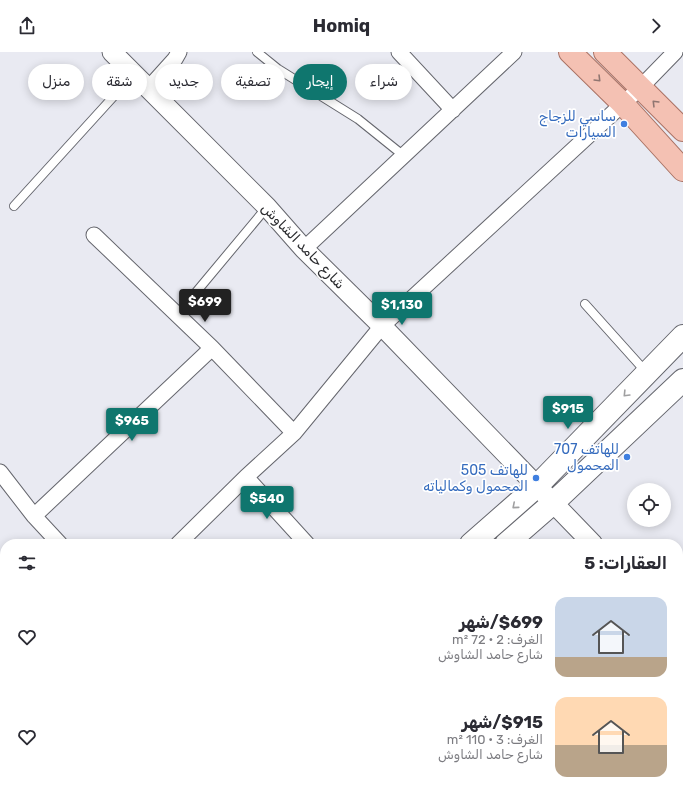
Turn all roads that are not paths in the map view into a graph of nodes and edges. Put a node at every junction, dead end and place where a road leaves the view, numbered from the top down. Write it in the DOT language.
graph roads {
  1 [pos="112,52"];
  2 [pos="179,52"];
  3 [pos="257,52"];
  4 [pos="399,52"];
  5 [pos="514,52"];
  6 [pos="570,52"];
  7 [pos="605,52"];
  8 [pos="675,52"];
  9 [pos="124,64"];
  10 [pos="640,88"];
  11 [pos="148,89"];
  12 [pos="110,100"];
  13 [pos="623,104"];
  14 [pos="453,110"];
  15 [pos="683,130"];
  16 [pos="404,156"];
  17 [pos="683,170"];
  18 [pos="14,206"];
  19 [pos="267,207"];
  20 [pos="94,234"];
  21 [pos="304,248"];
  22 [pos="192,297"];
  23 [pos="585,304"];
  24 [pos="382,326"];
  25 [pos="683,336"];
  26 [pos="212,348"];
  27 [pos="646,373"];
  28 [pos="683,380"];
  29 [pos="294,433"];
  30 [pos="0,472"];
  31 [pos="246,477"];
  32 [pos="536,487"];
  33 [pos="552,503"];
  34 [pos="34,516"];
  35 [pos="55,539"];
  36 [pos="183,539"];
  37 [pos="302,539"];
  38 [pos="477,539"];
  39 [pos="512,539"];
  40 [pos="588,539"];
  1 -- 9 [label="street, شارع حامد الشاوش"];
  2 -- 11 [label="street"];
  3 -- 16 [label="lane"];
  4 -- 14 [label="street"];
  5 -- 14 [label="street"];
  6 -- 13 [label="main road, one-way"];
  7 -- 10 [label="main road"];
  8 -- 10 [label="street"];
  10 -- 13 [label="street"];
  15 -- 10 [label="main road, one-way"];
  11 -- 19 [label="street, شارع حامد الشاوش"];
  12 -- 18 [label="lane"];
  13 -- 17 [label="main road"];
  13 -- 24 [label="street"];
  14 -- 16 [label="street"];
  16 -- 21 [label="street"];
  19 -- 21 [label="street, شارع حامد الشاوش"];
  19 -- 22 [label="lane"];
  20 -- 26 [label="street"];
  21 -- 24 [label="street, شارع حامد الشاوش"];
  23 -- 27 [label="lane"];
  24 -- 29 [label="street"];
  24 -- 32 [label="street, شارع حامد الشاوش"];
  25 -- 27 [label="main road"];
  26 -- 29 [label="street"];
  26 -- 34 [label="street"];
  27 -- 32 [label="main road, one-way"];
  28 -- 33 [label="main road"];
  29 -- 31 [label="street"];
  30 -- 34 [label="street"];
  31 -- 36 [label="street"];
  31 -- 37 [label="street"];
  32 -- 33 [label="street, شارع حامد الشاوش"];
  32 -- 38 [label="main road, one-way"];
  33 -- 39 [label="main road"];
  33 -- 40 [label="street, شارع حامد الشاوش"];
  34 -- 35 [label="street"];
}
